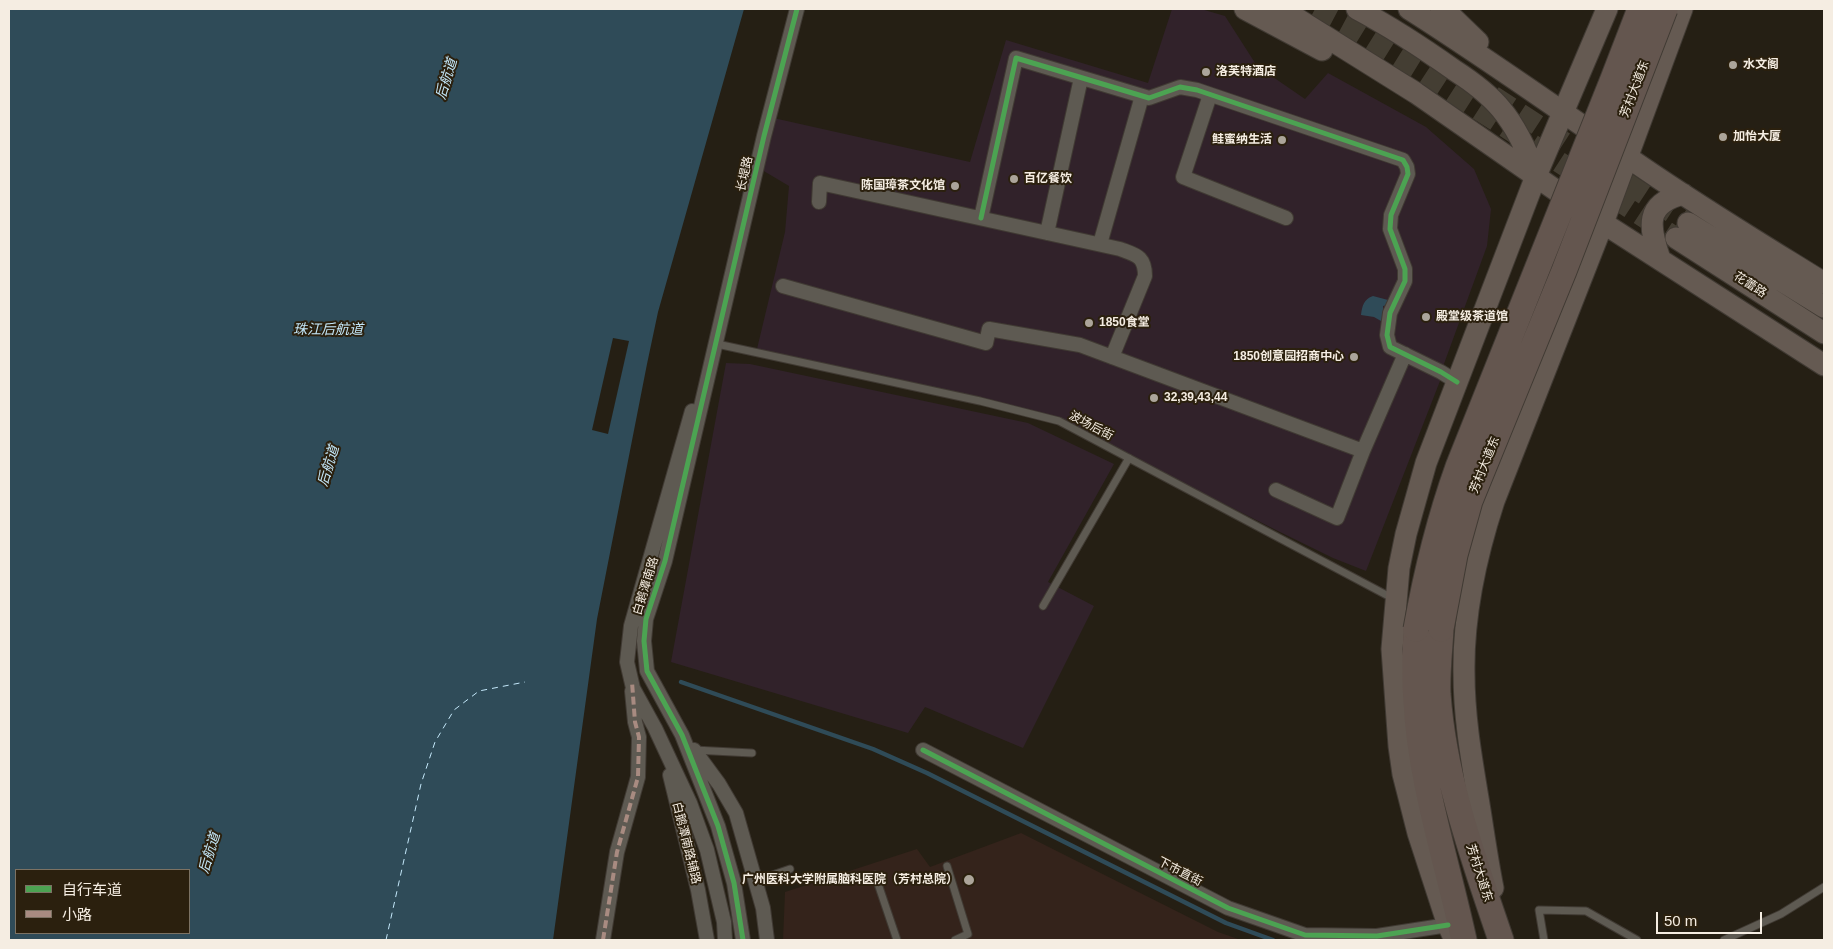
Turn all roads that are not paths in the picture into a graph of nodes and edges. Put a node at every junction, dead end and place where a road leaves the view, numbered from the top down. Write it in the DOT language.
graph roads {
  1 [pos="797,9"];
  2 [pos="1246,9"];
  3 [pos="1277,9"];
  4 [pos="1357,9"];
  5 [pos="1409,9"];
  6 [pos="1441,9"];
  7 [pos="1606,9"];
  8 [pos="1640,9"];
  9 [pos="1672,10"];
  10 [pos="1081,78"];
  11 [pos="1513,78"];
  12 [pos="1210,95"];
  13 [pos="1142,96"];
  14 [pos="1564,112"];
  15 [pos="1627,157"];
  16 [pos="1536,176"];
  17 [pos="1683,194"];
  18 [pos="819,202"];
  19 [pos="981,218"];
  20 [pos="1286,218"];
  21 [pos="1603,223"];
  22 [pos="1047,233"];
  23 [pos="1100,244"];
  24 [pos="1660,259"];
  25 [pos="1824,283"];
  26 [pos="782,286"];
  27 [pos="1824,307"];
  28 [pos="1824,333"];
  29 [pos="717,344"];
  30 [pos="1405,354"];
  31 [pos="1112,358"];
  32 [pos="1824,365"];
  33 [pos="1457,382"];
  34 [pos="1363,451"];
  35 [pos="1128,458"];
  36 [pos="1276,490"];
  37 [pos="1396,600"];
  38 [pos="1042,606"];
  39 [pos="632,682"];
  40 [pos="682,735"];
  41 [pos="662,746"];
  42 [pos="694,750"];
  43 [pos="923,750"];
  44 [pos="752,752"];
  45 [pos="946,866"];
  46 [pos="790,869"];
  47 [pos="875,875"];
  48 [pos="755,881"];
  49 [pos="1824,887"];
  50 [pos="1455,935"];
  51 [pos="603,940"];
  52 [pos="707,940"];
  53 [pos="725,940"];
  54 [pos="743,940"];
  55 [pos="767,940"];
  56 [pos="897,940"];
  57 [pos="954,940"];
  58 [pos="1502,940"];
  59 [pos="1544,940"];
  60 [pos="1637,940"];
  61 [pos="1724,940"];
  1 -- 29 [label="street, 长堤路"];
  2 -- 16 [label="main road"];
  3 -- 16 [label="main road"];
  4 -- 16 [label="main road"];
  5 -- 11 [label="main road"];
  6 -- 11 [label="main road"];
  7 -- 14 [label="main road"];
  8 -- 50 [label="highway, 芳村大道东, bridge"];
  9 -- 15 [label="main road, 芳村大道东"];
  9 -- 58 [label="highway, 芳村大道东, bridge"];
  10 -- 13 [label="street"];
  10 -- 19 [label="street"];
  10 -- 22 [label="street"];
  11 -- 14 [label="main road"];
  12 -- 13 [label="street"];
  12 -- 20 [label="street"];
  12 -- 30 [label="street"];
  13 -- 23 [label="street"];
  14 -- 15 [label="main road"];
  14 -- 16 [label="main road"];
  15 -- 17 [label="main road"];
  15 -- 21 [label="main road, 芳村大道东"];
  16 -- 21 [label="main road"];
  16 -- 33 [label="main road"];
  17 -- 24 [label="main road"];
  17 -- 25 [label="main road"];
  18 -- 19 [label="street"];
  19 -- 22 [label="street"];
  21 -- 24 [label="main road"];
  21 -- 58 [label="main road, 芳村大道东"];
  22 -- 23 [label="street"];
  23 -- 31 [label="street"];
  24 -- 32 [label="main road"];
  26 -- 31 [label="street"];
  27 -- 28 [label="main road, 花蕾路"];
  29 -- 35 [label="lane, 波场后街"];
  29 -- 39 [label="street, 白鹅潭南路"];
  29 -- 40 [label="street, 白鹅潭南路"];
  30 -- 33 [label="street"];
  30 -- 34 [label="street"];
  31 -- 34 [label="street"];
  33 -- 37 [label="main road"];
  34 -- 36 [label="street"];
  35 -- 37 [label="lane, 波场后街"];
  35 -- 38 [label="lane"];
  37 -- 50 [label="main road"];
  39 -- 41 [label="street, 白鹅潭南路"];
  39 -- 51 [label="street"];
  40 -- 42 [label="street"];
  40 -- 54 [label="street, 白鹅潭南路"];
  41 -- 52 [label="street, 白鹅潭南路辅路"];
  41 -- 53 [label="street, 白鹅潭南路"];
  42 -- 44 [label="lane"];
  42 -- 48 [label="street"];
  43 -- 50 [label="street, 下市直街"];
  45 -- 57 [label="lane"];
  46 -- 48 [label="lane"];
  47 -- 56 [label="lane"];
  48 -- 55 [label="street"];
  49 -- 61 [label="lane"];
  59 -- 60 [label="lane"];
}
